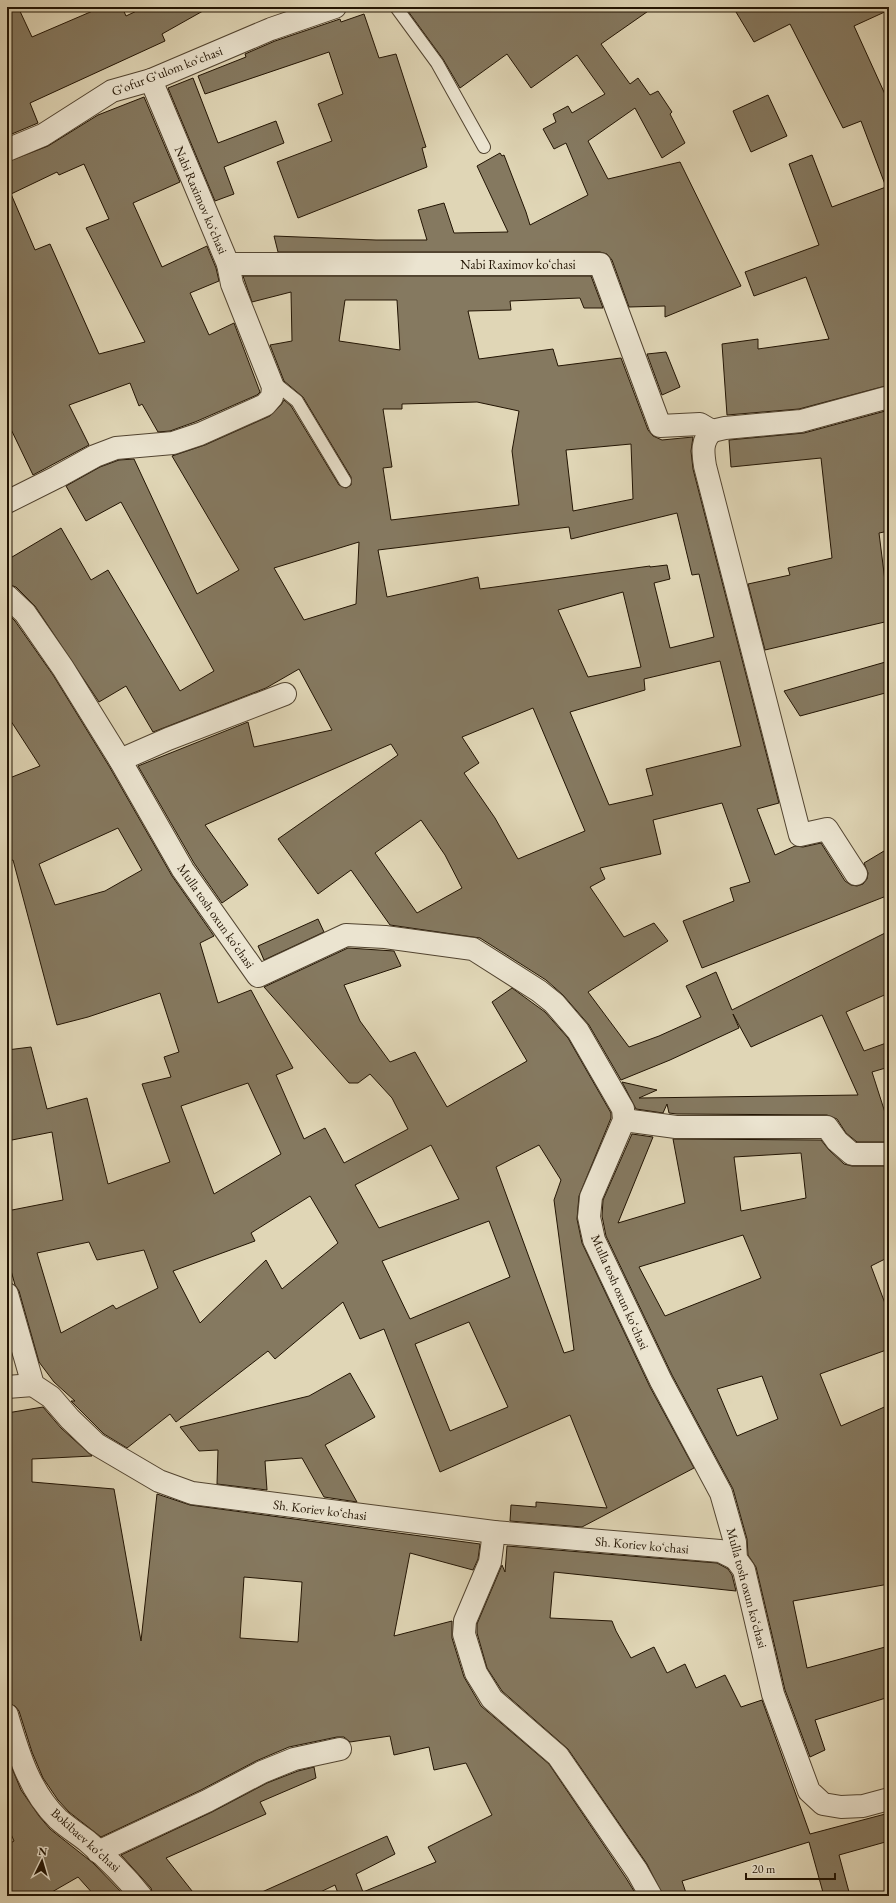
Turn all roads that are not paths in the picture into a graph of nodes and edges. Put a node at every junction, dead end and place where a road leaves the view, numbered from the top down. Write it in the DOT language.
graph roads {
  1 [pos="335,7"];
  2 [pos="396,7"];
  3 [pos="151,80"];
  4 [pos="484,147"];
  5 [pos="7,150"];
  6 [pos="228,264"];
  7 [pos="270,379"];
  8 [pos="889,397"];
  9 [pos="712,431"];
  10 [pos="345,481"];
  11 [pos="7,502"];
  12 [pos="7,596"];
  13 [pos="285,694"];
  14 [pos="120,760"];
  15 [pos="856,874"];
  16 [pos="624,1120"];
  17 [pos="889,1154"];
  18 [pos="7,1294"];
  19 [pos="33,1385"];
  20 [pos="7,1387"];
  21 [pos="494,1532"];
  22 [pos="736,1559"];
  23 [pos="8,1720"];
  24 [pos="340,1749"];
  25 [pos="889,1799"];
  26 [pos="98,1852"];
  27 [pos="141,1896"];
  28 [pos="651,1896"];
  1 -- 3 [label="street, Gʻofur Gʻulom koʻchasi"];
  2 -- 4 [label="lane"];
  3 -- 5 [label="street, Gʻofur Gʻulom koʻchasi"];
  3 -- 6 [label="street, Nabi Raximov koʻchasi"];
  6 -- 7 [label="street"];
  6 -- 9 [label="street, Nabi Raximov koʻchasi"];
  7 -- 10 [label="lane"];
  7 -- 11 [label="street"];
  8 -- 9 [label="street"];
  9 -- 15 [label="street"];
  12 -- 14 [label="street, Mulla tosh oxun koʻchasi"];
  13 -- 14 [label="street"];
  14 -- 16 [label="street, Mulla tosh oxun koʻchasi"];
  16 -- 17 [label="street"];
  16 -- 22 [label="street, Mulla tosh oxun koʻchasi"];
  18 -- 19 [label="street"];
  19 -- 20 [label="street"];
  19 -- 21 [label="street, Sh. Koriev koʻchasi"];
  21 -- 22 [label="street, Sh. Koriev koʻchasi"];
  21 -- 28 [label="street"];
  22 -- 25 [label="street, Mulla tosh oxun koʻchasi"];
  23 -- 26 [label="street, Bokibaev koʻchasi"];
  24 -- 26 [label="street"];
  26 -- 27 [label="street, Bokibaev koʻchasi"];
}
